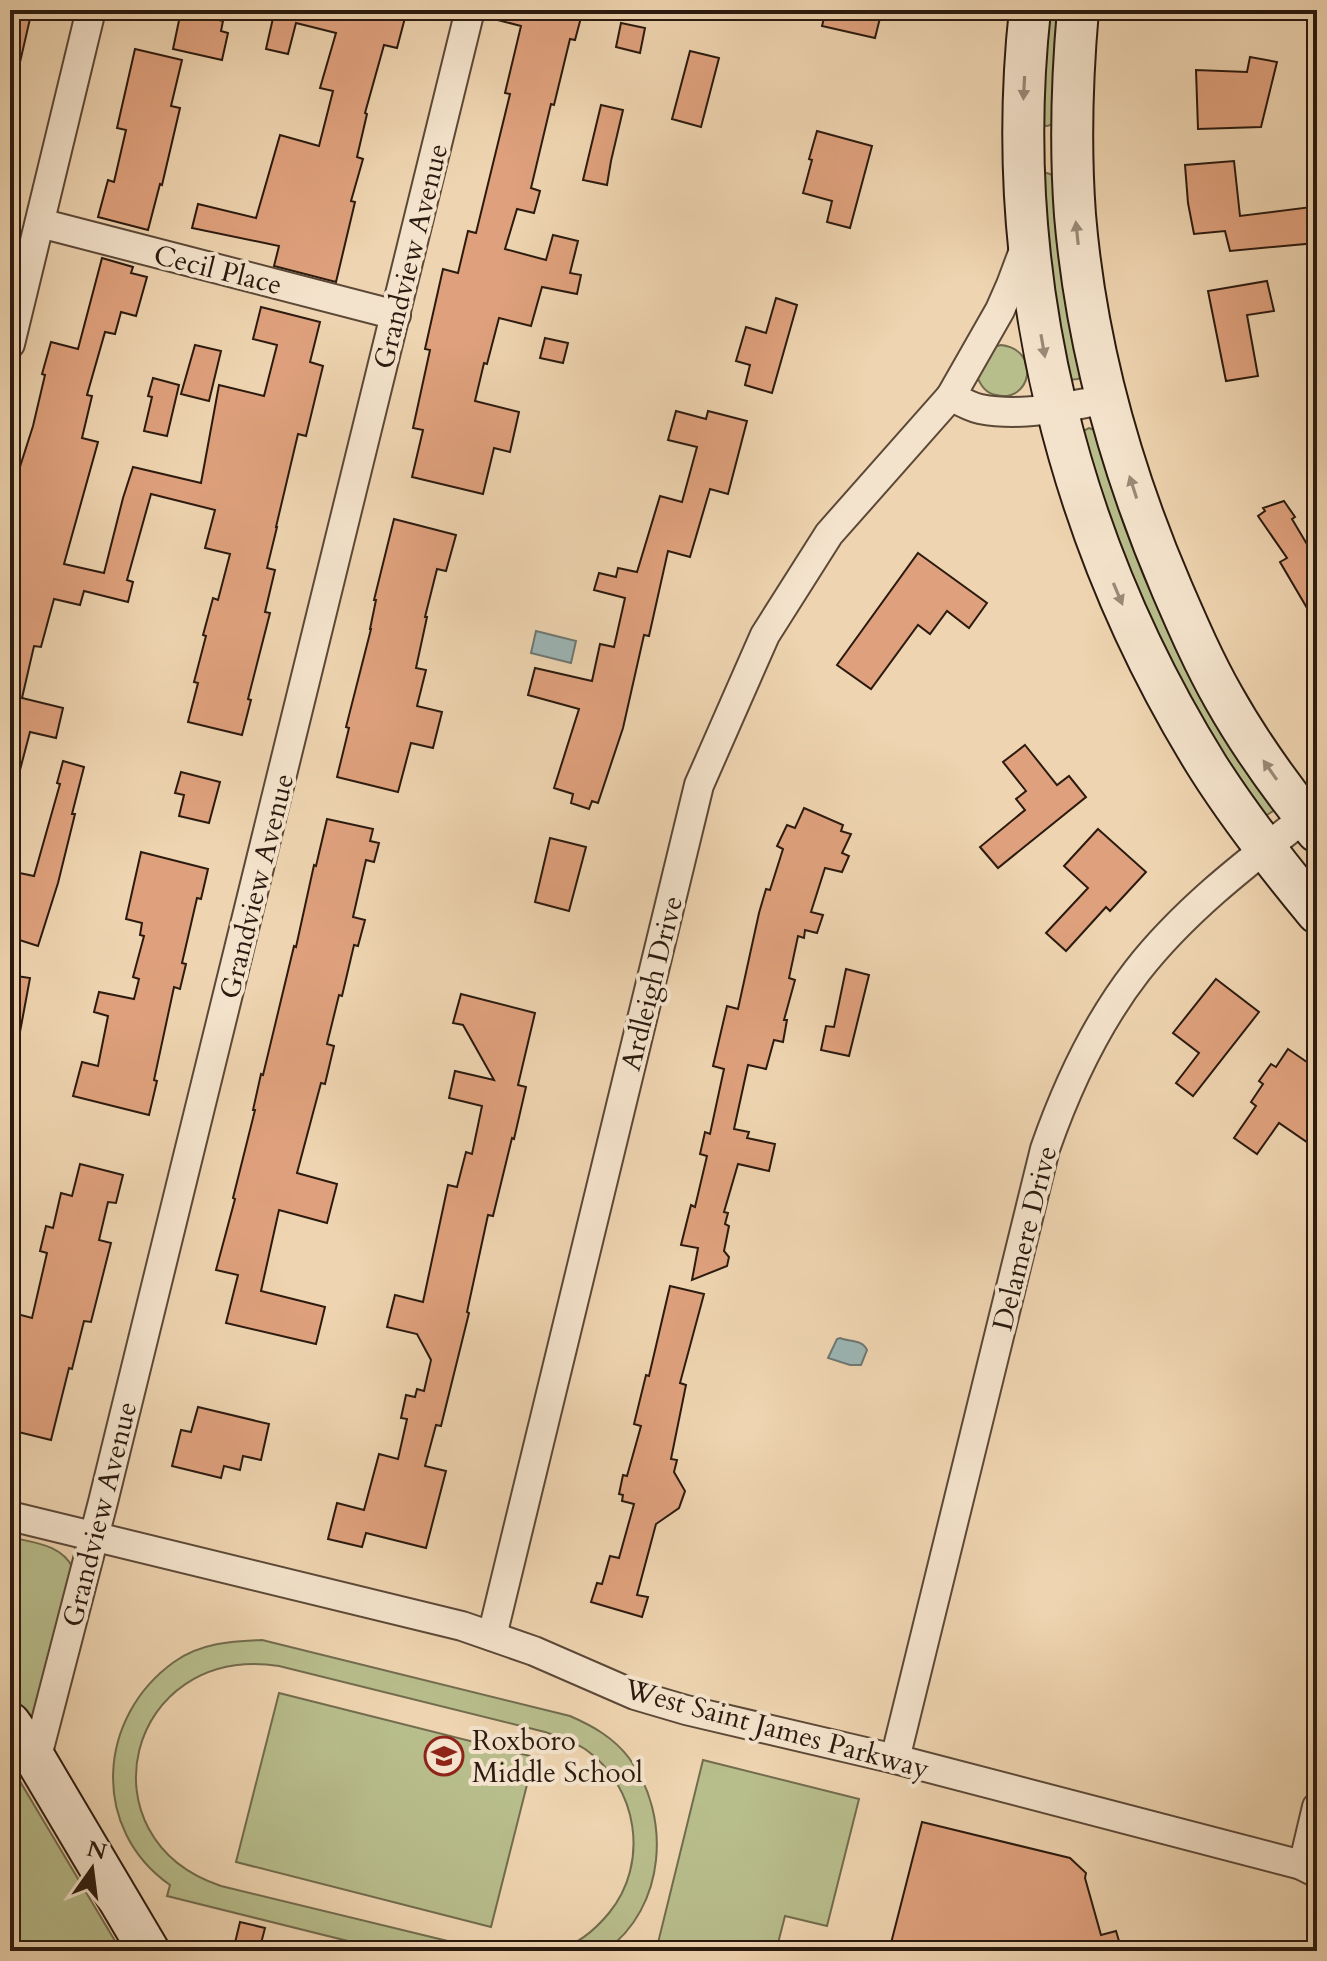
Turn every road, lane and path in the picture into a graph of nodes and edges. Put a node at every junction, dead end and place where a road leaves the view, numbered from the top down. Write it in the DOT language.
graph roads {
  1 [pos="91,10"];
  2 [pos="470,10"];
  3 [pos="1030,10"];
  4 [pos="1078,10"];
  5 [pos="1072,143"];
  6 [pos="1022,145"];
  7 [pos="40,223"];
  8 [pos="1027,242"];
  9 [pos="396,315"];
  10 [pos="10,344"];
  11 [pos="951,396"];
  12 [pos="1107,399"];
  13 [pos="1056,409"];
  14 [pos="1313,819"];
  15 [pos="1265,849"];
  16 [pos="1317,913"];
  17 [pos="10,1516"];
  18 [pos="95,1537"];
  19 [pos="492,1636"];
  20 [pos="10,1723"];
  21 [pos="895,1759"];
  22 [pos="36,1760"];
  23 [pos="1317,1807"];
  24 [pos="1312,1869"];
  25 [pos="149,1951"];
  1 -- 7 [label="street"];
  2 -- 9 [label="street, Grandview Avenue"];
  3 -- 6 [label="main road, one-way"];
  4 -- 5 [label="main road"];
  5 -- 6 [label="main road"];
  12 -- 5 [label="main road, one-way"];
  6 -- 8 [label="main road"];
  7 -- 9 [label="street, Cecil Place"];
  7 -- 10 [label="street"];
  8 -- 11 [label="street, Ardleigh Drive"];
  8 -- 13 [label="main road, one-way"];
  9 -- 18 [label="street, Grandview Avenue"];
  11 -- 13 [label="street"];
  11 -- 19 [label="street, Ardleigh Drive"];
  12 -- 13 [label="street"];
  14 -- 12 [label="main road, one-way"];
  13 -- 15 [label="main road, one-way"];
  14 -- 15 [label="street, Delamere Drive"];
  15 -- 16 [label="main road"];
  15 -- 21 [label="street, Delamere Drive"];
  17 -- 18 [label="street, West Saint James Parkway"];
  18 -- 19 [label="street, West Saint James Parkway"];
  18 -- 22 [label="street, Grandview Avenue"];
  19 -- 21 [label="street, West Saint James Parkway"];
  20 -- 22 [label="main road"];
  21 -- 24 [label="street, West Saint James Parkway"];
  22 -- 25 [label="main road"];
  23 -- 24 [label="street"];
}
